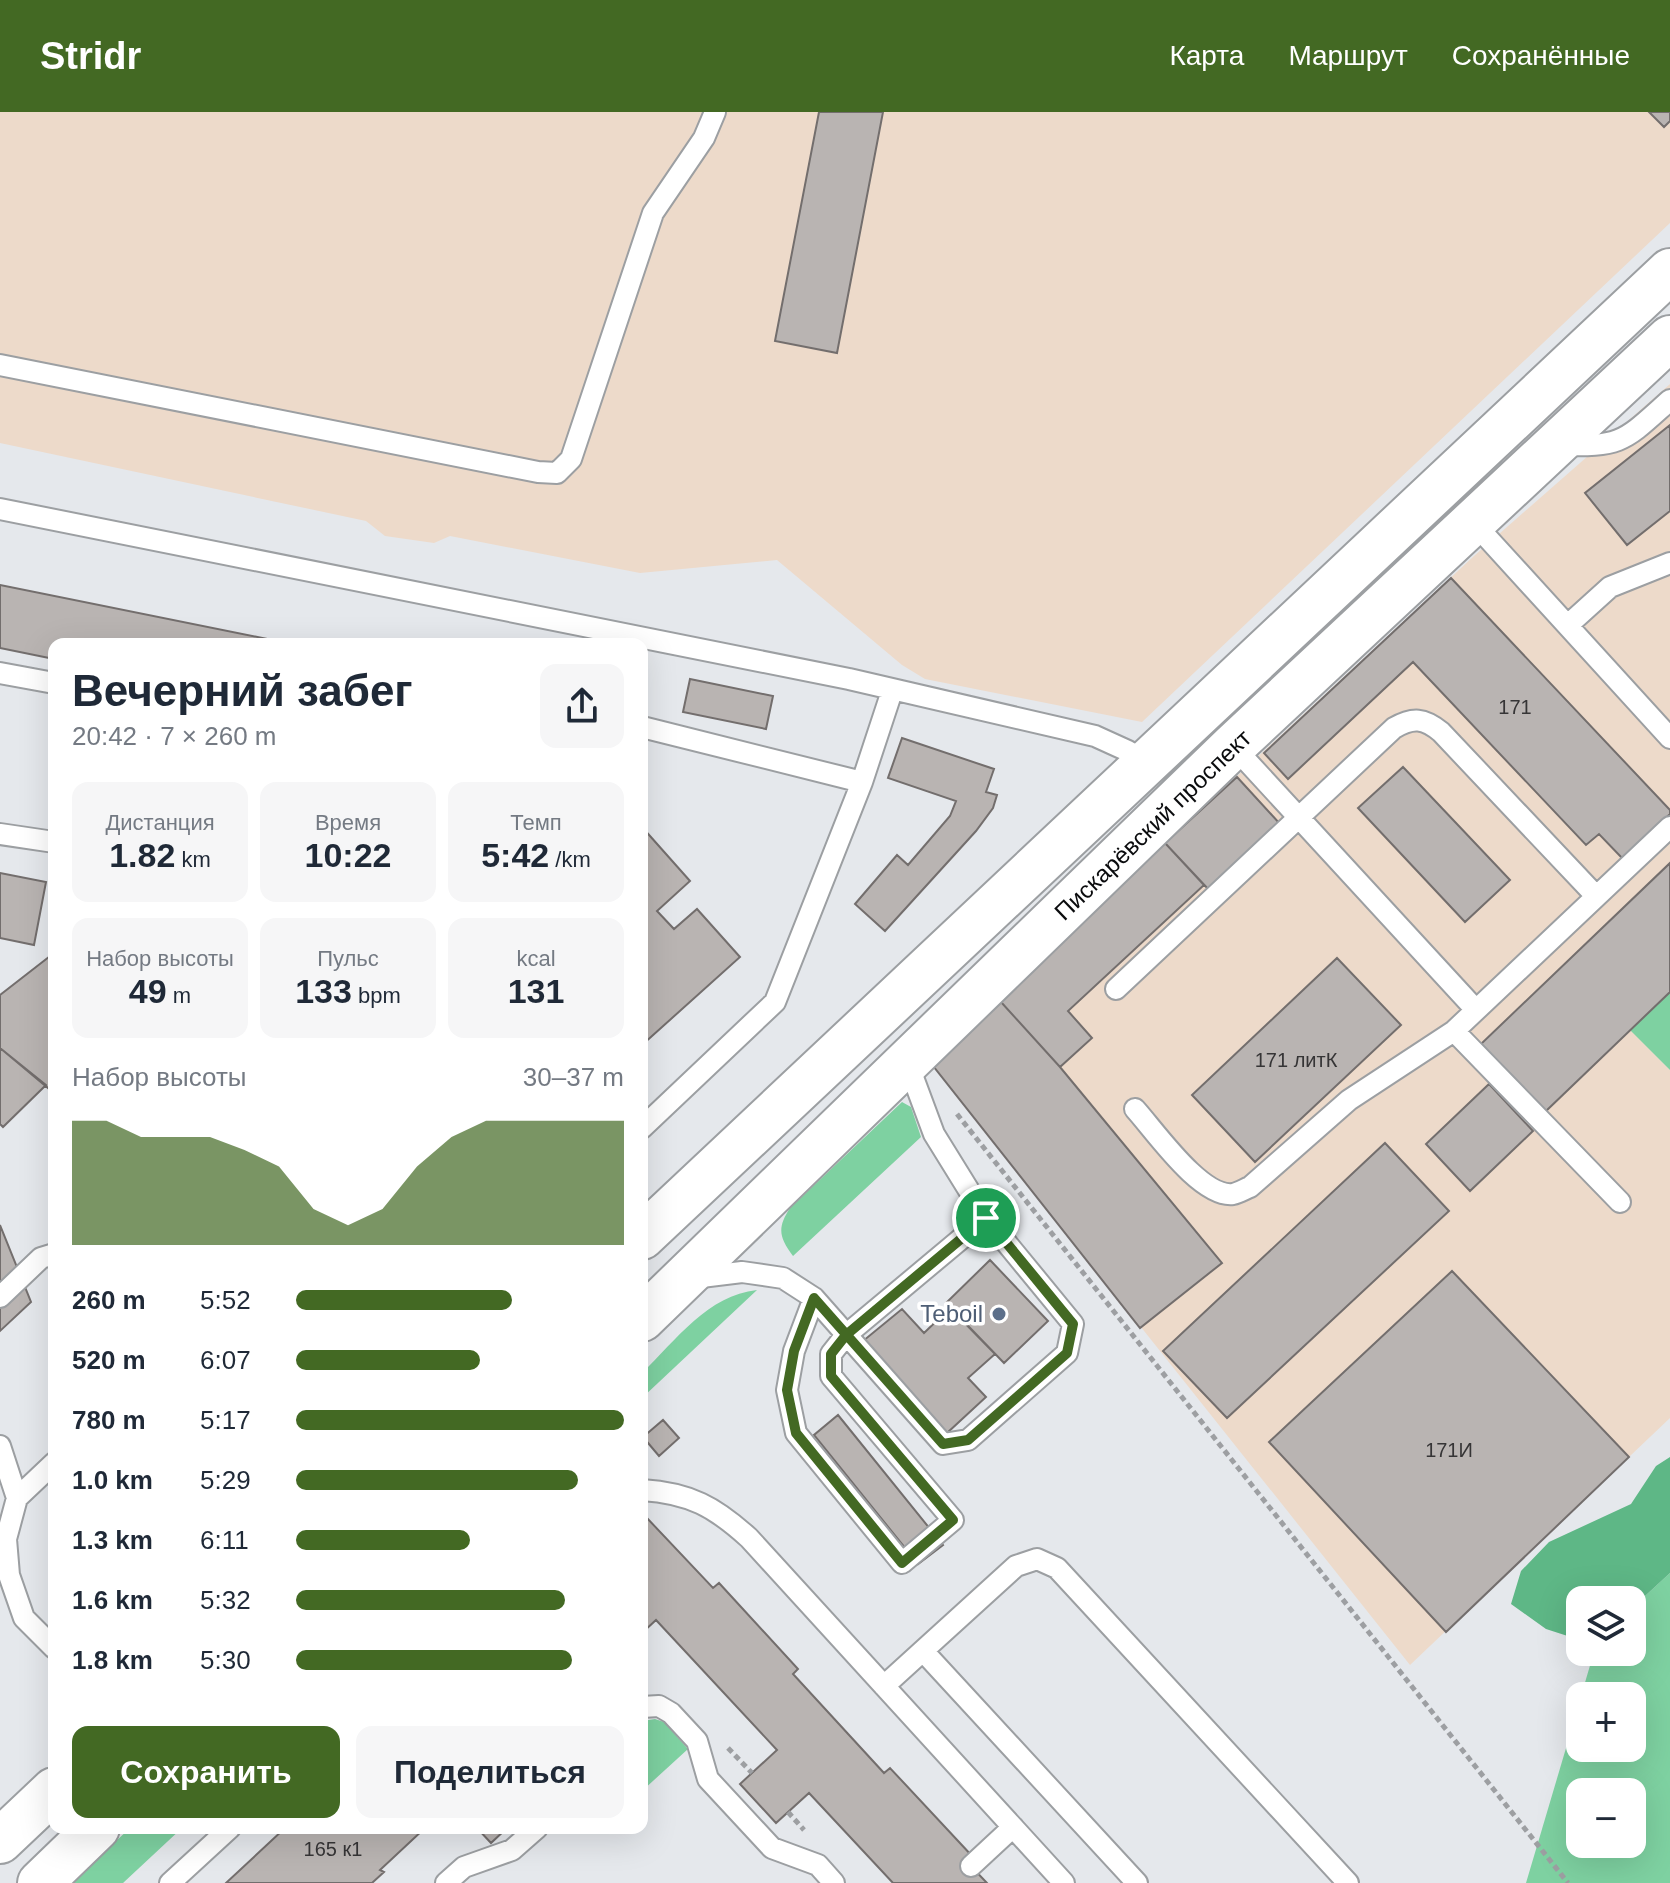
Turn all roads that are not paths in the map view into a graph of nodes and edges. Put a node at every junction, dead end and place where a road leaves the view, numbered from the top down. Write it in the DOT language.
graph roads {
  1 [pos="715,112"];
  2 [pos="1670,271"];
  3 [pos="1670,338"];
  4 [pos="0,365"];
  5 [pos="1670,400"];
  6 [pos="1556,445"];
  7 [pos="0,509"];
  8 [pos="1473,522"];
  9 [pos="1670,563"];
  10 [pos="1568,625"];
  11 [pos="644,638"];
  12 [pos="648,639"];
  13 [pos="0,673"];
  14 [pos="48,682"];
  15 [pos="892,691"];
  16 [pos="648,728"];
  17 [pos="1670,738"];
  18 [pos="1233,746"];
  19 [pos="1146,766"];
  20 [pos="862,782"];
  21 [pos="1299,818"];
  22 [pos="1670,827"];
  23 [pos="0,834"];
  24 [pos="48,841"];
  25 [pos="1596,896"];
  26 [pos="1116,989"];
  27 [pos="1476,1010"];
  28 [pos="1454,1031"];
  29 [pos="908,1064"];
  30 [pos="1135,1109"];
  31 [pos="648,1114"];
  32 [pos="1620,1202"];
  33 [pos="986,1218"];
  34 [pos="648,1231"];
  35 [pos="48,1256"];
  36 [pos="685,1278"];
  37 [pos="0,1297"];
  38 [pos="814,1298"];
  39 [pos="648,1313"];
  40 [pos="846,1335"];
  41 [pos="0,1446"];
  42 [pos="48,1469"];
  43 [pos="648,1491"];
  44 [pos="17,1498"];
  45 [pos="3,1537"];
  46 [pos="48,1642"];
  47 [pos="923,1651"];
  48 [pos="884,1686"];
  49 [pos="648,1707"];
  50 [pos="48,1796"];
  51 [pos="1013,1827"];
  52 [pos="91,1834"];
  53 [pos="223,1834"];
  54 [pos="530,1834"];
  55 [pos="0,1841"];
  56 [pos="971,1866"];
  57 [pos="40,1883"];
  58 [pos="170,1883"];
  59 [pos="446,1883"];
  60 [pos="834,1883"];
  61 [pos="1064,1883"];
  62 [pos="1137,1883"];
  63 [pos="1348,1883"];
  1 -- 4 [label="lane"];
  2 -- 19 [label="main road, Пискарёвский проспект"];
  3 -- 6 [label="main road, Пискарёвский проспект"];
  5 -- 6 [label="lane"];
  6 -- 8 [label="main road, Пискарёвский проспект"];
  7 -- 11 [label="lane"];
  8 -- 10 [label="lane"];
  8 -- 18 [label="main road, Пискарёвский проспект"];
  9 -- 10 [label="lane"];
  10 -- 17 [label="lane"];
  12 -- 15 [label="lane"];
  13 -- 14 [label="lane"];
  15 -- 19 [label="lane"];
  15 -- 20 [label="lane"];
  16 -- 20 [label="lane"];
  18 -- 21 [label="lane"];
  18 -- 29 [label="main road, Пискарёвский проспект"];
  19 -- 34 [label="main road, Пискарёвский проспект"];
  20 -- 31 [label="lane"];
  21 -- 25 [label="lane"];
  21 -- 26 [label="lane"];
  21 -- 27 [label="lane"];
  22 -- 25 [label="lane"];
  23 -- 24 [label="lane"];
  25 -- 27 [label="lane"];
  27 -- 28 [label="lane"];
  28 -- 30 [label="lane"];
  28 -- 32 [label="lane"];
  29 -- 33 [label="lane"];
  29 -- 36 [label="main road, Пискарёвский проспект"];
  33 -- 40 [label="lane"];
  33 -- 40 [label="lane"];
  35 -- 37 [label="lane"];
  36 -- 38 [label="lane"];
  36 -- 39 [label="main road, Пискарёвский проспект"];
  38 -- 40 [label="lane"];
  38 -- 40 [label="lane"];
  41 -- 44 [label="lane"];
  42 -- 44 [label="lane"];
  43 -- 48 [label="lane"];
  44 -- 45 [label="lane"];
  45 -- 46 [label="lane"];
  47 -- 48 [label="lane"];
  47 -- 62 [label="lane"];
  47 -- 63 [label="lane"];
  48 -- 51 [label="lane"];
  49 -- 60 [label="lane"];
  50 -- 55 [label="main road"];
  51 -- 56 [label="lane"];
  51 -- 61 [label="lane"];
  52 -- 57 [label="main road"];
  53 -- 58 [label="lane"];
  54 -- 59 [label="lane"];
}
